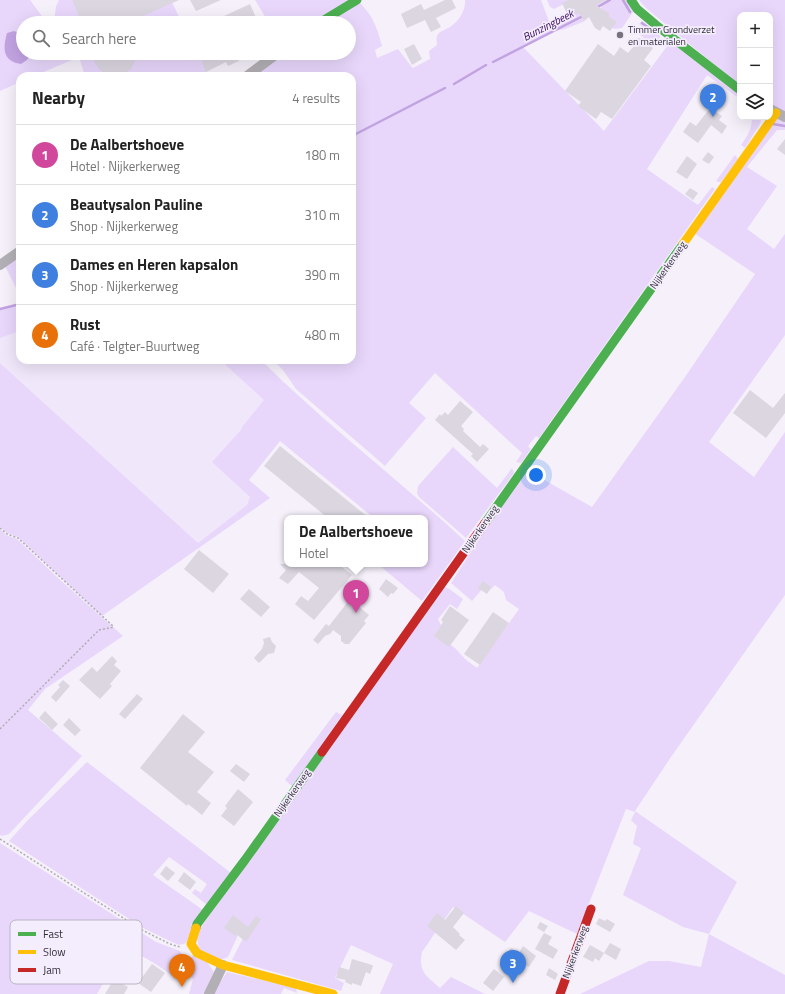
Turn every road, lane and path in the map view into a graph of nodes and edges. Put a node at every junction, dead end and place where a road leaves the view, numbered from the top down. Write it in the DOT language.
graph roads {
  1 [pos="356,0"];
  2 [pos="631,0"];
  3 [pos="330,16"];
  4 [pos="269,60"];
  5 [pos="252,72"];
  6 [pos="737,88"];
  7 [pos="777,113"];
  8 [pos="16,254"];
  9 [pos="0,265"];
  10 [pos="0,528"];
  11 [pos="0,729"];
  12 [pos="0,839"];
  13 [pos="591,909"];
  14 [pos="126,920"];
  15 [pos="142,930"];
  16 [pos="197,953"];
  17 [pos="223,965"];
  18 [pos="208,994"];
  19 [pos="333,994"];
  20 [pos="560,994"];
  1 -- 3 [label="street"];
  2 -- 6 [label="street"];
  4 -- 5 [label="street"];
  7 -- 16 [label="street, Nijkerkerweg"];
  8 -- 9 [label="street"];
  10 -- 11 [label="path"];
  12 -- 14 [label="path"];
  13 -- 20 [label="street, Nijkerkerweg"];
  15 -- 16 [label="path"];
  16 -- 17 [label="street"];
  17 -- 18 [label="street"];
  17 -- 19 [label="street"];
}
